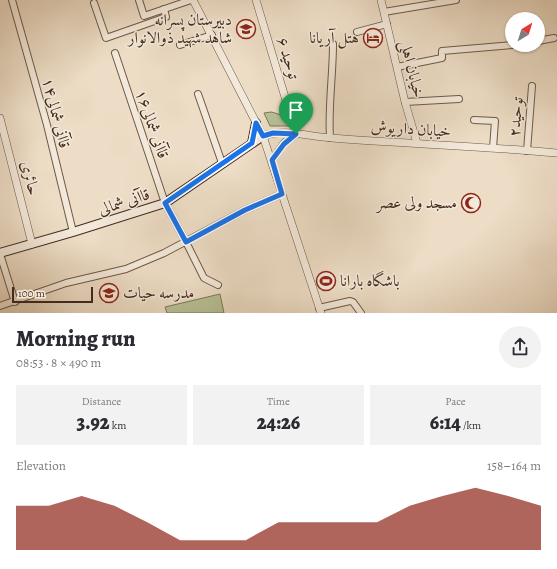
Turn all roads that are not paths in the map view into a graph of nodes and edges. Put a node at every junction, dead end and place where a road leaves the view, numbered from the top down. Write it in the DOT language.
graph roads {
  1 [pos="12,0"];
  2 [pos="139,0"];
  3 [pos="192,0"];
  4 [pos="256,0"];
  5 [pos="381,0"];
  6 [pos="456,0"];
  7 [pos="94,3"];
  8 [pos="164,9"];
  9 [pos="384,12"];
  10 [pos="387,24"];
  11 [pos="357,32"];
  12 [pos="212,35"];
  13 [pos="554,38"];
  14 [pos="545,40"];
  15 [pos="333,44"];
  16 [pos="180,46"];
  17 [pos="505,46"];
  18 [pos="115,53"];
  19 [pos="397,68"];
  20 [pos="532,86"];
  21 [pos="198,94"];
  22 [pos="459,100"];
  23 [pos="405,102"];
  24 [pos="0,118"];
  25 [pos="474,120"];
  26 [pos="256,123"];
  27 [pos="296,134"];
  28 [pos="263,136"];
  29 [pos="330,138"];
  30 [pos="252,143"];
  31 [pos="417,143"];
  32 [pos="493,148"];
  33 [pos="527,151"];
  34 [pos="557,153"];
  35 [pos="272,160"];
  36 [pos="222,163"];
  37 [pos="282,194"];
  38 [pos="165,203"];
  39 [pos="73,232"];
  40 [pos="186,242"];
  41 [pos="32,244"];
  42 [pos="0,254"];
  43 [pos="218,285"];
  44 [pos="14,302"];
  45 [pos="0,306"];
  46 [pos="320,311"];
  47 [pos="361,313"];
  1 -- 39 [label="street, قاآنی شمالی۱۴"];
  2 -- 8 [label="street"];
  3 -- 8 [label="street"];
  3 -- 12 [label="street"];
  4 -- 27 [label="street, ۶ توحید"];
  5 -- 9 [label="street, خیابان اهلی"];
  6 -- 9 [label="street"];
  7 -- 8 [label="street"];
  9 -- 10 [label="street, خیابان اهلی"];
  10 -- 11 [label="street"];
  10 -- 19 [label="street, خیابان اهلی"];
  12 -- 16 [label="street"];
  12 -- 26 [label="street"];
  13 -- 14 [label="street"];
  15 -- 29 [label="street"];
  17 -- 19 [label="street"];
  18 -- 38 [label="street, قاآنی شمالی۱۶"];
  19 -- 23 [label="street, خیابان اهلی"];
  20 -- 33 [label="street, توحید۲"];
  21 -- 36 [label="street"];
  22 -- 23 [label="street"];
  23 -- 31 [label="street, خیابان اهلی"];
  24 -- 41 [label="street, حائری"];
  25 -- 32 [label="street"];
  26 -- 28 [label="street"];
  26 -- 30 [label="main road"];
  27 -- 28 [label="street, خیابان داریوش"];
  27 -- 29 [label="street, خیابان داریوش"];
  27 -- 35 [label="street"];
  28 -- 30 [label="main road, قاآنی شمالی"];
  28 -- 35 [label="street"];
  29 -- 31 [label="street, خیابان داریوش"];
  30 -- 36 [label="main road, قاآنی شمالی"];
  31 -- 32 [label="street, خیابان داریوش"];
  32 -- 33 [label="street, خیابان داریوش"];
  33 -- 34 [label="street, خیابان داریوش"];
  35 -- 37 [label="street"];
  36 -- 38 [label="main road, قاآنی شمالی"];
  37 -- 40 [label="street"];
  37 -- 46 [label="street"];
  38 -- 39 [label="main road, قاآنی شمالی"];
  38 -- 40 [label="street, قاآنی شمالی۱۶"];
  39 -- 41 [label="main road, قاآنی شمالی"];
  40 -- 43 [label="street, قاآنی شمالی۱۶"];
  40 -- 44 [label="street"];
  41 -- 42 [label="main road, قاآنی شمالی"];
  42 -- 44 [label="street"];
  44 -- 45 [label="street"];
  46 -- 47 [label="street"];
}
